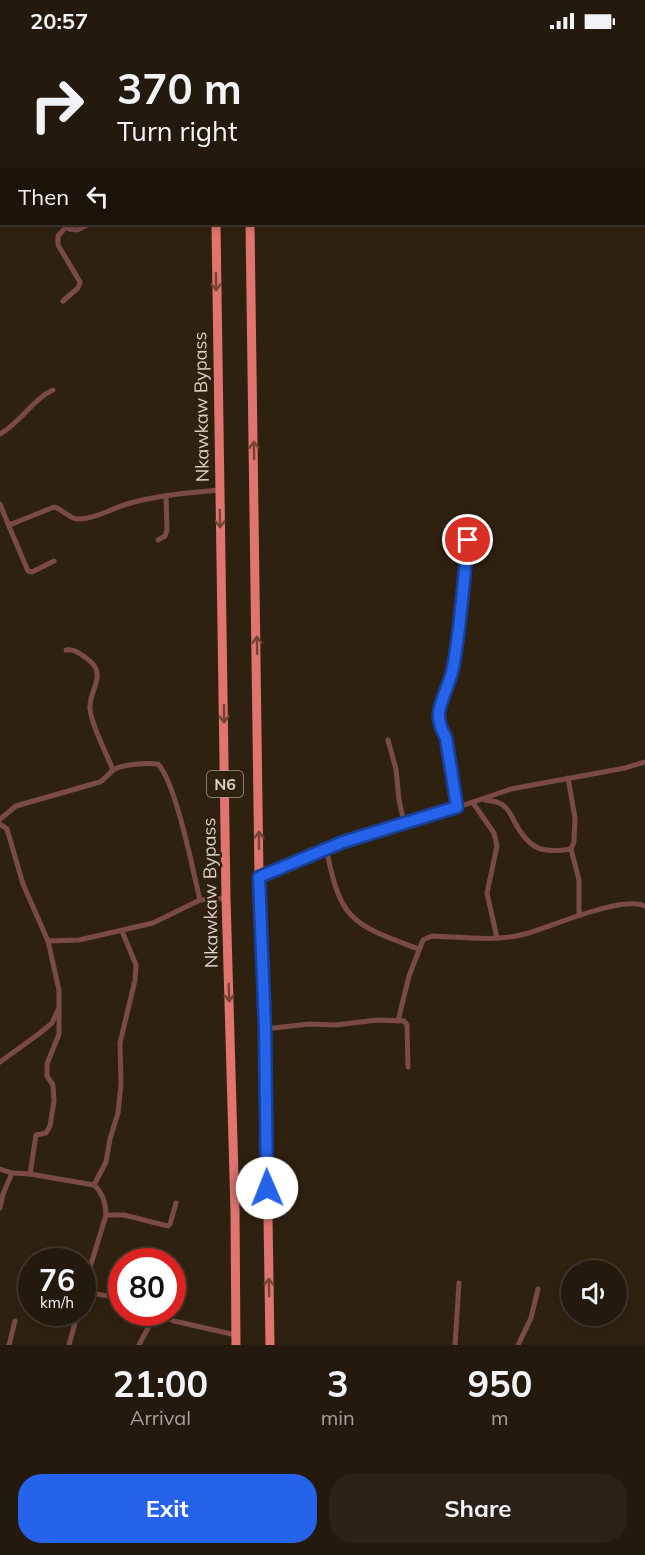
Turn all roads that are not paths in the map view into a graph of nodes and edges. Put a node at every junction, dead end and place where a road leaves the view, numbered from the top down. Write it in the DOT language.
graph roads {
  1 [pos="66,225"];
  2 [pos="88,225"];
  3 [pos="216,225"];
  4 [pos="250,225"];
  5 [pos="63,301"];
  6 [pos="53,390"];
  7 [pos="0,434"];
  8 [pos="219,490"];
  9 [pos="166,496"];
  10 [pos="0,504"];
  11 [pos="8,524"];
  12 [pos="158,540"];
  13 [pos="468,540"];
  14 [pos="54,561"];
  15 [pos="66,650"];
  16 [pos="388,740"];
  17 [pos="645,762"];
  18 [pos="113,770"];
  19 [pos="568,778"];
  20 [pos="484,799"];
  21 [pos="473,803"];
  22 [pos="457,807"];
  23 [pos="0,822"];
  24 [pos="404,823"];
  25 [pos="326,848"];
  26 [pos="571,849"];
  27 [pos="259,877"];
  28 [pos="226,897"];
  29 [pos="200,900"];
  30 [pos="645,906"];
  31 [pos="579,914"];
  32 [pos="122,931"];
  33 [pos="497,938"];
  34 [pos="48,941"];
  35 [pos="418,949"];
  36 [pos="59,1008"];
  37 [pos="398,1021"];
  38 [pos="265,1029"];
  39 [pos="0,1062"];
  40 [pos="408,1067"];
  41 [pos="0,1169"];
  42 [pos="12,1173"];
  43 [pos="30,1174"];
  44 [pos="94,1185"];
  45 [pos="176,1203"];
  46 [pos="0,1208"];
  47 [pos="106,1215"];
  48 [pos="96,1249"];
  49 [pos="459,1282"];
  50 [pos="538,1289"];
  51 [pos="15,1321"];
  52 [pos="186,1325"];
  53 [pos="74,1326"];
  54 [pos="149,1326"];
  55 [pos="236,1340"];
  56 [pos="9,1345"];
  57 [pos="69,1345"];
  58 [pos="140,1345"];
  59 [pos="270,1345"];
  60 [pos="455,1345"];
  61 [pos="518,1345"];
  1 -- 2 [label="street"];
  1 -- 5 [label="street"];
  3 -- 8 [label="highway, Nkawkaw Bypass / N6, one-way"];
  27 -- 4 [label="highway, N6, one-way"];
  6 -- 7 [label="street"];
  8 -- 9 [label="street"];
  8 -- 28 [label="highway, Nkawkaw Bypass / N6, one-way"];
  9 -- 11 [label="street"];
  9 -- 12 [label="street"];
  10 -- 11 [label="street"];
  11 -- 14 [label="street"];
  13 -- 22 [label="street"];
  15 -- 18 [label="street"];
  16 -- 24 [label="street"];
  17 -- 19 [label="street"];
  18 -- 23 [label="street"];
  18 -- 29 [label="street"];
  19 -- 20 [label="street"];
  19 -- 26 [label="street"];
  20 -- 21 [label="street"];
  20 -- 26 [label="street"];
  21 -- 22 [label="street"];
  21 -- 33 [label="street"];
  22 -- 24 [label="street"];
  23 -- 34 [label="street"];
  24 -- 25 [label="street"];
  25 -- 27 [label="street"];
  25 -- 35 [label="street"];
  26 -- 31 [label="street"];
  27 -- 38 [label="highway, N6"];
  28 -- 29 [label="street"];
  28 -- 55 [label="highway, Nkawkaw Bypass / N6, one-way"];
  29 -- 32 [label="street"];
  30 -- 31 [label="street"];
  31 -- 33 [label="street"];
  32 -- 34 [label="street"];
  32 -- 44 [label="street"];
  33 -- 35 [label="street"];
  34 -- 36 [label="street"];
  35 -- 37 [label="street"];
  36 -- 39 [label="street"];
  36 -- 43 [label="street"];
  37 -- 38 [label="street"];
  37 -- 40 [label="street"];
  59 -- 38 [label="highway, N6, one-way"];
  41 -- 42 [label="street"];
  42 -- 43 [label="street"];
  42 -- 46 [label="street"];
  43 -- 44 [label="street"];
  44 -- 47 [label="street"];
  45 -- 47 [label="street"];
  47 -- 48 [label="street"];
  49 -- 60 [label="street"];
  50 -- 61 [label="street"];
  51 -- 56 [label="street"];
  52 -- 55 [label="street"];
  53 -- 57 [label="street"];
  54 -- 58 [label="street"];
}
